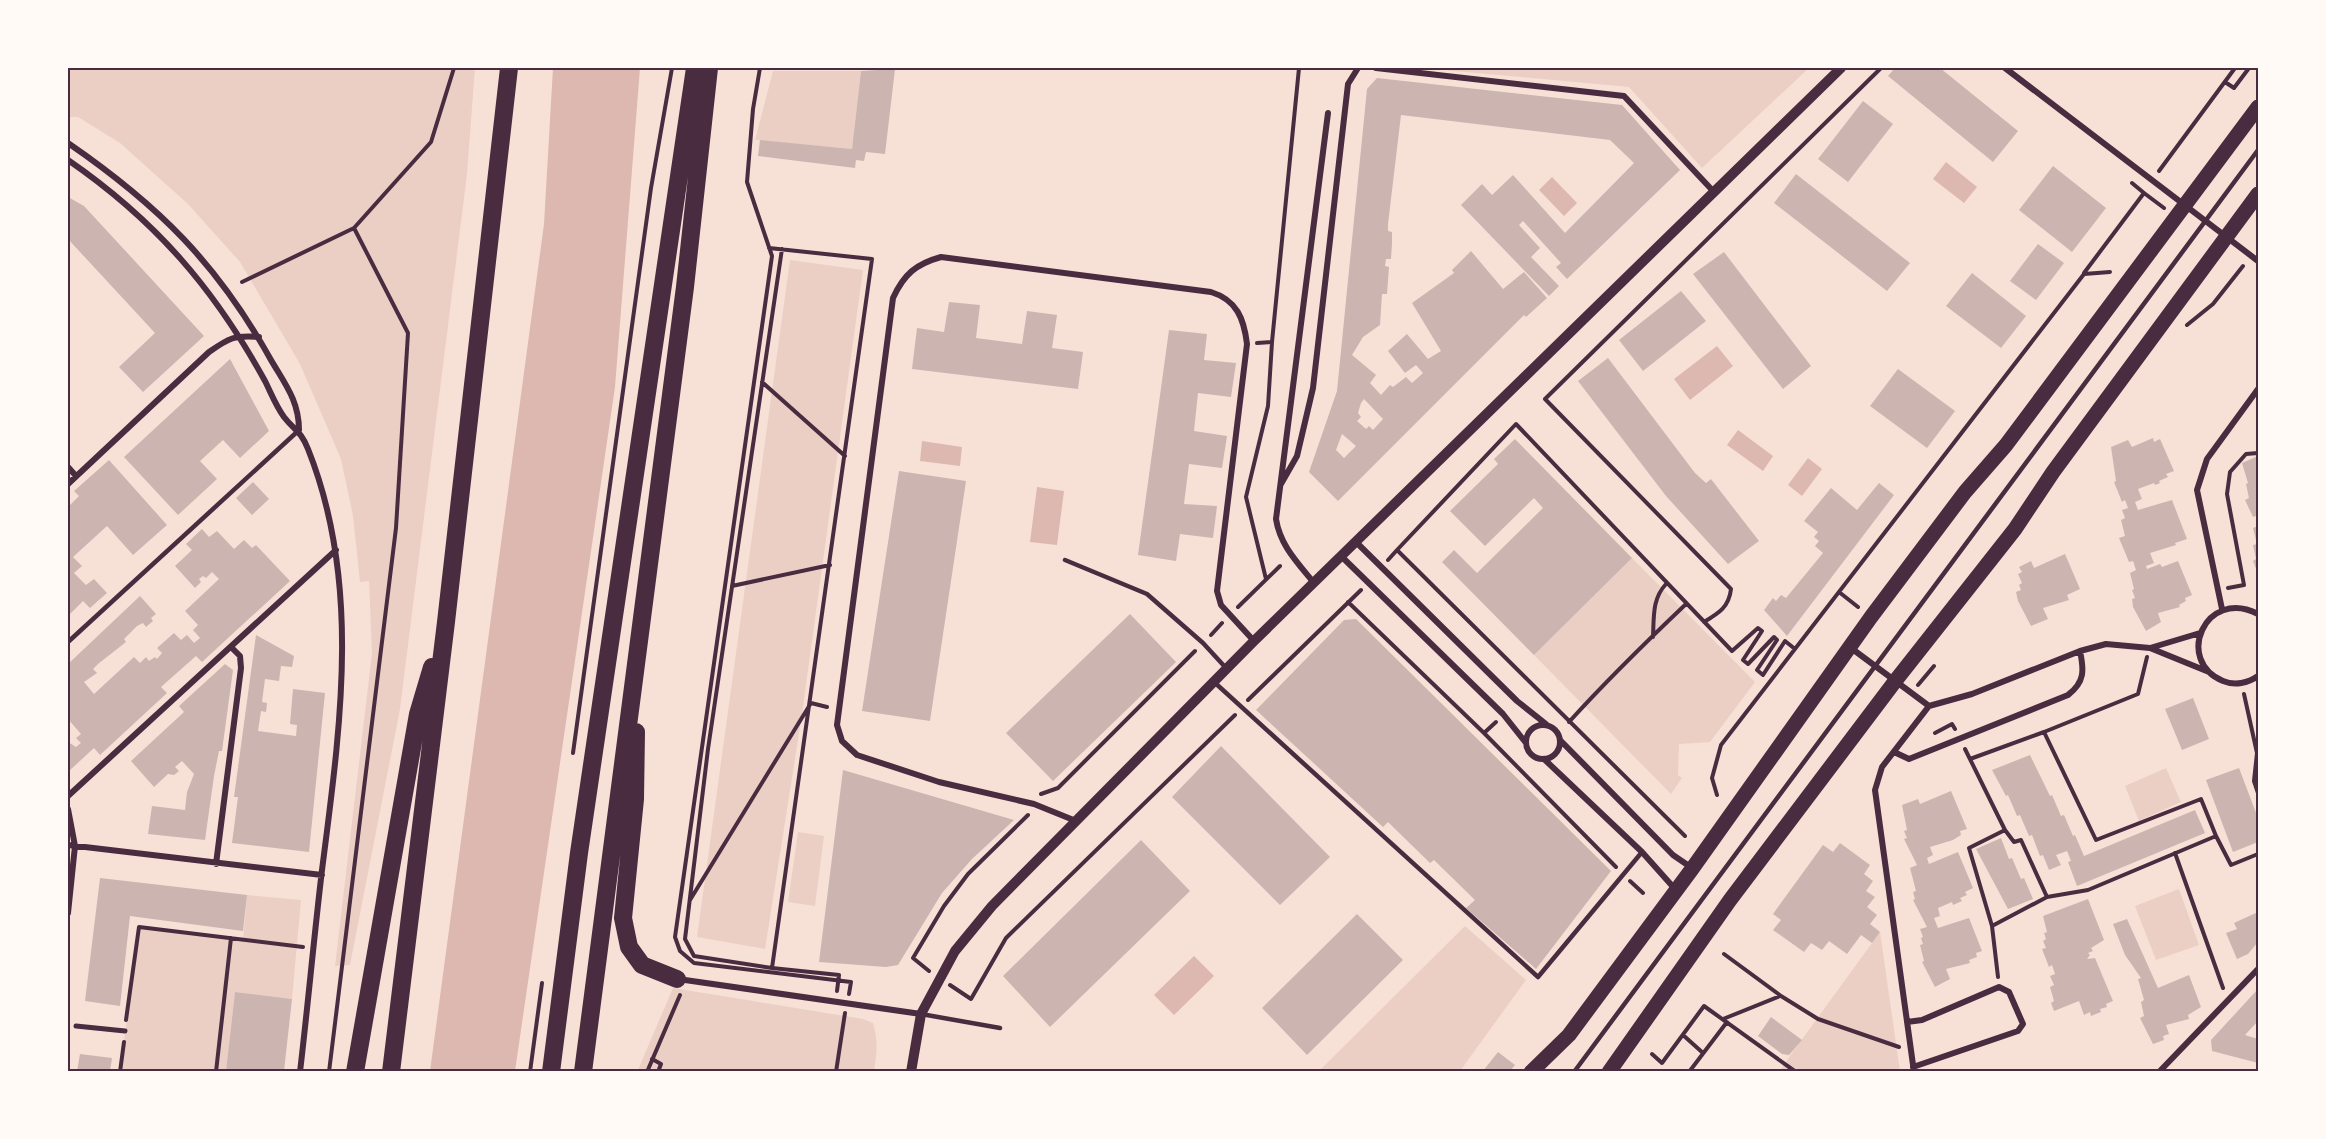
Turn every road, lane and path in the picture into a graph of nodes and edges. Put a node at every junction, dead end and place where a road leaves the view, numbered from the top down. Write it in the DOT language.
graph roads {
  1 [pos="454,68"];
  2 [pos="672,68"];
  3 [pos="706,68"];
  4 [pos="760,68"];
  5 [pos="1299,68"];
  6 [pos="1376,68"];
  7 [pos="1842,68"];
  8 [pos="1881,68"];
  9 [pos="2005,68"];
  10 [pos="2235,68"];
  11 [pos="2249,68"];
  12 [pos="1356,70"];
  13 [pos="511,71"];
  14 [pos="2224,82"];
  15 [pos="2259,106"];
  16 [pos="1328,113"];
  17 [pos="68,143"];
  18 [pos="2259,150"];
  19 [pos="68,160"];
  20 [pos="2158,172"];
  21 [pos="1713,192"];
  22 [pos="2259,194"];
  23 [pos="2138,201"];
  24 [pos="354,228"];
  25 [pos="769,248"];
  26 [pos="782,249"];
  27 [pos="2259,261"];
  28 [pos="2243,266"];
  29 [pos="2110,272"];
  30 [pos="2084,274"];
  31 [pos="242,282"];
  32 [pos="2187,325"];
  33 [pos="239,336"];
  34 [pos="259,337"];
  35 [pos="762,382"];
  36 [pos="2259,389"];
  37 [pos="299,430"];
  38 [pos="2259,453"];
  39 [pos="845,456"];
  40 [pos="68,467"];
  41 [pos="76,476"];
  42 [pos="68,484"];
  43 [pos="1279,487"];
  44 [pos="1356,542"];
  45 [pos="336,550"];
  46 [pos="1397,550"];
  47 [pos="1341,556"];
  48 [pos="1065,560"];
  49 [pos="830,565"];
  50 [pos="1280,566"];
  51 [pos="1382,568"];
  52 [pos="1266,579"];
  53 [pos="1314,583"];
  54 [pos="1368,583"];
  55 [pos="1666,584"];
  56 [pos="732,586"];
  57 [pos="2218,590"];
  58 [pos="1839,592"];
  59 [pos="1348,602"];
  60 [pos="1686,604"];
  61 [pos="1238,607"];
  62 [pos="1858,607"];
  63 [pos="2222,609"];
  64 [pos="2259,614"];
  65 [pos="446,622"];
  66 [pos="1704,622"];
  67 [pos="2200,633"];
  68 [pos="1653,638"];
  69 [pos="1254,641"];
  70 [pos="68,642"];
  71 [pos="638,644"];
  72 [pos="231,647"];
  73 [pos="1795,648"];
  74 [pos="1851,648"];
  75 [pos="2150,648"];
  76 [pos="2080,651"];
  77 [pos="1875,665"];
  78 [pos="1934,666"];
  79 [pos="1226,668"];
  80 [pos="2209,672"];
  81 [pos="2259,676"];
  82 [pos="1896,680"];
  83 [pos="1213,681"];
  84 [pos="2237,683"];
  85 [pos="1532,685"];
  86 [pos="1918,686"];
  87 [pos="1517,701"];
  88 [pos="811,703"];
  89 [pos="1929,706"];
  90 [pos="1242,707"];
  91 [pos="1503,714"];
  92 [pos="1569,722"];
  93 [pos="1546,724"];
  94 [pos="2044,732"];
  95 [pos="1484,734"];
  96 [pos="1960,738"];
  97 [pos="1561,741"];
  98 [pos="1526,743"];
  99 [pos="1894,752"];
  100 [pos="573,757"];
  101 [pos="1544,759"];
  102 [pos="1970,759"];
  103 [pos="2259,793"];
  104 [pos="1717,795"];
  105 [pos="68,796"];
  106 [pos="68,809"];
  107 [pos="1077,821"];
  108 [pos="2005,830"];
  109 [pos="1685,836"];
  110 [pos="2216,836"];
  111 [pos="71,845"];
  112 [pos="1642,852"];
  113 [pos="2175,853"];
  114 [pos="2259,854"];
  115 [pos="216,864"];
  116 [pos="1692,868"];
  117 [pos="1623,874"];
  118 [pos="322,875"];
  119 [pos="1676,890"];
  120 [pos="1643,893"];
  121 [pos="2047,897"];
  122 [pos="688,903"];
  123 [pos="68,913"];
  124 [pos="1992,926"];
  125 [pos="231,938"];
  126 [pos="303,947"];
  127 [pos="1724,954"];
  128 [pos="772,968"];
  129 [pos="2259,969"];
  130 [pos="542,981"];
  131 [pos="838,981"];
  132 [pos="679,986"];
  133 [pos="2000,987"];
  134 [pos="1781,996"];
  135 [pos="971,999"];
  136 [pos="836,1001"];
  137 [pos="2228,1001"];
  138 [pos="847,1002"];
  139 [pos="921,1014"];
  140 [pos="1724,1020"];
  141 [pos="1907,1022"];
  142 [pos="76,1026"];
  143 [pos="1000,1028"];
  144 [pos="125,1031"];
  145 [pos="1683,1035"];
  146 [pos="1898,1037"];
  147 [pos="1703,1053"];
  148 [pos="1652,1054"];
  149 [pos="652,1059"];
  150 [pos="1914,1069"];
  151 [pos="2163,1070"];
  152 [pos="120,1071"];
  153 [pos="216,1071"];
  154 [pos="300,1071"];
  155 [pos="329,1071"];
  156 [pos="355,1071"];
  157 [pos="391,1071"];
  158 [pos="530,1071"];
  159 [pos="551,1071"];
  160 [pos="583,1071"];
  161 [pos="647,1071"];
  162 [pos="658,1071"];
  163 [pos="836,1071"];
  164 [pos="910,1071"];
  165 [pos="1531,1071"];
  166 [pos="1574,1071"];
  167 [pos="1609,1071"];
  168 [pos="1689,1071"];
  169 [pos="1796,1071"];
  1 -- 24 [label="path"];
  2 -- 100 [label="path"];
  3 -- 71 [label="highway"];
  3 -- 159 [label="highway"];
  4 -- 25 [label="path"];
  5 -- 52 [label="path"];
  6 -- 21 [label="street"];
  7 -- 21 [label="street"];
  8 -- 66 [label="path"];
  9 -- 27 [label="street"];
  10 -- 14 [label="path"];
  11 -- 14 [label="path"];
  12 -- 43 [label="street"];
  13 -- 65 [label="highway"];
  14 -- 20 [label="path"];
  15 -- 74 [label="main road"];
  16 -- 43 [label="street"];
  17 -- 34 [label="street"];
  18 -- 77 [label="lane"];
  19 -- 33 [label="street"];
  21 -- 44 [label="street"];
  22 -- 82 [label="main road"];
  23 -- 30 [label="path"];
  24 -- 31 [label="path"];
  24 -- 155 [label="path"];
  25 -- 26 [label="path"];
  25 -- 131 [label="path"];
  26 -- 35 [label="path"];
  26 -- 39 [label="path"];
  28 -- 32 [label="path"];
  29 -- 30 [label="path"];
  30 -- 58 [label="path"];
  33 -- 34 [label="street"];
  33 -- 37 [label="street"];
  33 -- 41 [label="street"];
  34 -- 37 [label="street"];
  35 -- 39 [label="path"];
  35 -- 56 [label="path"];
  36 -- 57 [label="street"];
  37 -- 45 [label="street"];
  37 -- 70 [label="lane"];
  38 -- 57 [label="path"];
  39 -- 49 [label="path"];
  40 -- 41 [label="street"];
  41 -- 42 [label="street"];
  43 -- 53 [label="street"];
  44 -- 47 [label="street"];
  44 -- 51 [label="street"];
  45 -- 72 [label="street"];
  45 -- 118 [label="street"];
  46 -- 51 [label="path"];
  46 -- 55 [label="path"];
  46 -- 85 [label="path"];
  47 -- 53 [label="street"];
  47 -- 54 [label="street"];
  48 -- 79 [label="lane"];
  49 -- 56 [label="path"];
  49 -- 88 [label="path"];
  50 -- 52 [label="path"];
  51 -- 87 [label="street"];
  52 -- 61 [label="path"];
  53 -- 69 [label="street"];
  54 -- 59 [label="path"];
  54 -- 91 [label="street"];
  55 -- 60 [label="path"];
  55 -- 68 [label="path"];
  56 -- 122 [label="path"];
  57 -- 63 [label="street"];
  58 -- 62 [label="path"];
  58 -- 73 [label="path"];
  59 -- 90 [label="path"];
  59 -- 95 [label="path"];
  60 -- 66 [label="path"];
  60 -- 68 [label="path"];
  63 -- 64 [label="street"];
  63 -- 67 [label="street"];
  65 -- 156 [label="highway"];
  65 -- 157 [label="highway"];
  66 -- 73 [label="path"];
  67 -- 75 [label="street"];
  67 -- 80 [label="street"];
  68 -- 92 [label="path"];
  69 -- 79 [label="street"];
  69 -- 107 [label="street"];
  71 -- 132 [label="highway"];
  71 -- 160 [label="highway"];
  72 -- 105 [label="street"];
  72 -- 115 [label="street"];
  73 -- 104 [label="path"];
  74 -- 77 [label="street"];
  74 -- 116 [label="main road"];
  75 -- 76 [label="street"];
  75 -- 80 [label="street"];
  75 -- 94 [label="path"];
  76 -- 89 [label="street"];
  76 -- 96 [label="street"];
  77 -- 82 [label="street"];
  77 -- 166 [label="lane"];
  78 -- 86 [label="path"];
  79 -- 83 [label="street"];
  80 -- 84 [label="street"];
  81 -- 84 [label="street"];
  82 -- 89 [label="street"];
  82 -- 167 [label="main road"];
  83 -- 90 [label="lane"];
  83 -- 107 [label="street"];
  84 -- 103 [label="path"];
  85 -- 87 [label="path"];
  85 -- 92 [label="path"];
  87 -- 93 [label="street"];
  88 -- 122 [label="path"];
  88 -- 128 [label="path"];
  89 -- 99 [label="street"];
  90 -- 117 [label="lane"];
  90 -- 135 [label="path"];
  91 -- 95 [label="path"];
  91 -- 98 [label="street"];
  92 -- 109 [label="path"];
  93 -- 97 [label="street"];
  93 -- 98 [label="street"];
  94 -- 102 [label="path"];
  94 -- 110 [label="path"];
  95 -- 117 [label="path"];
  96 -- 99 [label="street"];
  96 -- 102 [label="path"];
  97 -- 101 [label="street"];
  97 -- 116 [label="street"];
  98 -- 101 [label="street"];
  99 -- 141 [label="street"];
  101 -- 112 [label="street"];
  102 -- 108 [label="path"];
  106 -- 111 [label="street"];
  107 -- 139 [label="street"];
  108 -- 121 [label="path"];
  108 -- 124 [label="path"];
  110 -- 113 [label="path"];
  110 -- 114 [label="path"];
  111 -- 115 [label="street"];
  111 -- 123 [label="street"];
  112 -- 117 [label="lane"];
  112 -- 119 [label="street"];
  113 -- 121 [label="path"];
  113 -- 137 [label="path"];
  115 -- 118 [label="street"];
  116 -- 119 [label="main road"];
  117 -- 120 [label="path"];
  118 -- 154 [label="street"];
  119 -- 165 [label="main road"];
  121 -- 124 [label="path"];
  122 -- 128 [label="path"];
  124 -- 133 [label="path"];
  125 -- 126 [label="path"];
  125 -- 144 [label="path"];
  125 -- 153 [label="path"];
  127 -- 134 [label="path"];
  128 -- 131 [label="path"];
  129 -- 137 [label="street"];
  130 -- 158 [label="path"];
  131 -- 136 [label="path"];
  131 -- 138 [label="path"];
  132 -- 136 [label="street"];
  132 -- 149 [label="path"];
  133 -- 141 [label="street"];
  133 -- 150 [label="street"];
  134 -- 140 [label="path"];
  134 -- 146 [label="path"];
  136 -- 138 [label="street"];
  137 -- 151 [label="street"];
  138 -- 139 [label="street"];
  138 -- 163 [label="path"];
  139 -- 143 [label="lane"];
  139 -- 164 [label="street"];
  140 -- 145 [label="path"];
  140 -- 147 [label="path"];
  140 -- 169 [label="path"];
  141 -- 150 [label="street"];
  142 -- 144 [label="street"];
  144 -- 152 [label="path"];
  145 -- 147 [label="path"];
  145 -- 148 [label="path"];
  147 -- 168 [label="path"];
  149 -- 161 [label="path"];
  149 -- 162 [label="path"];
}
